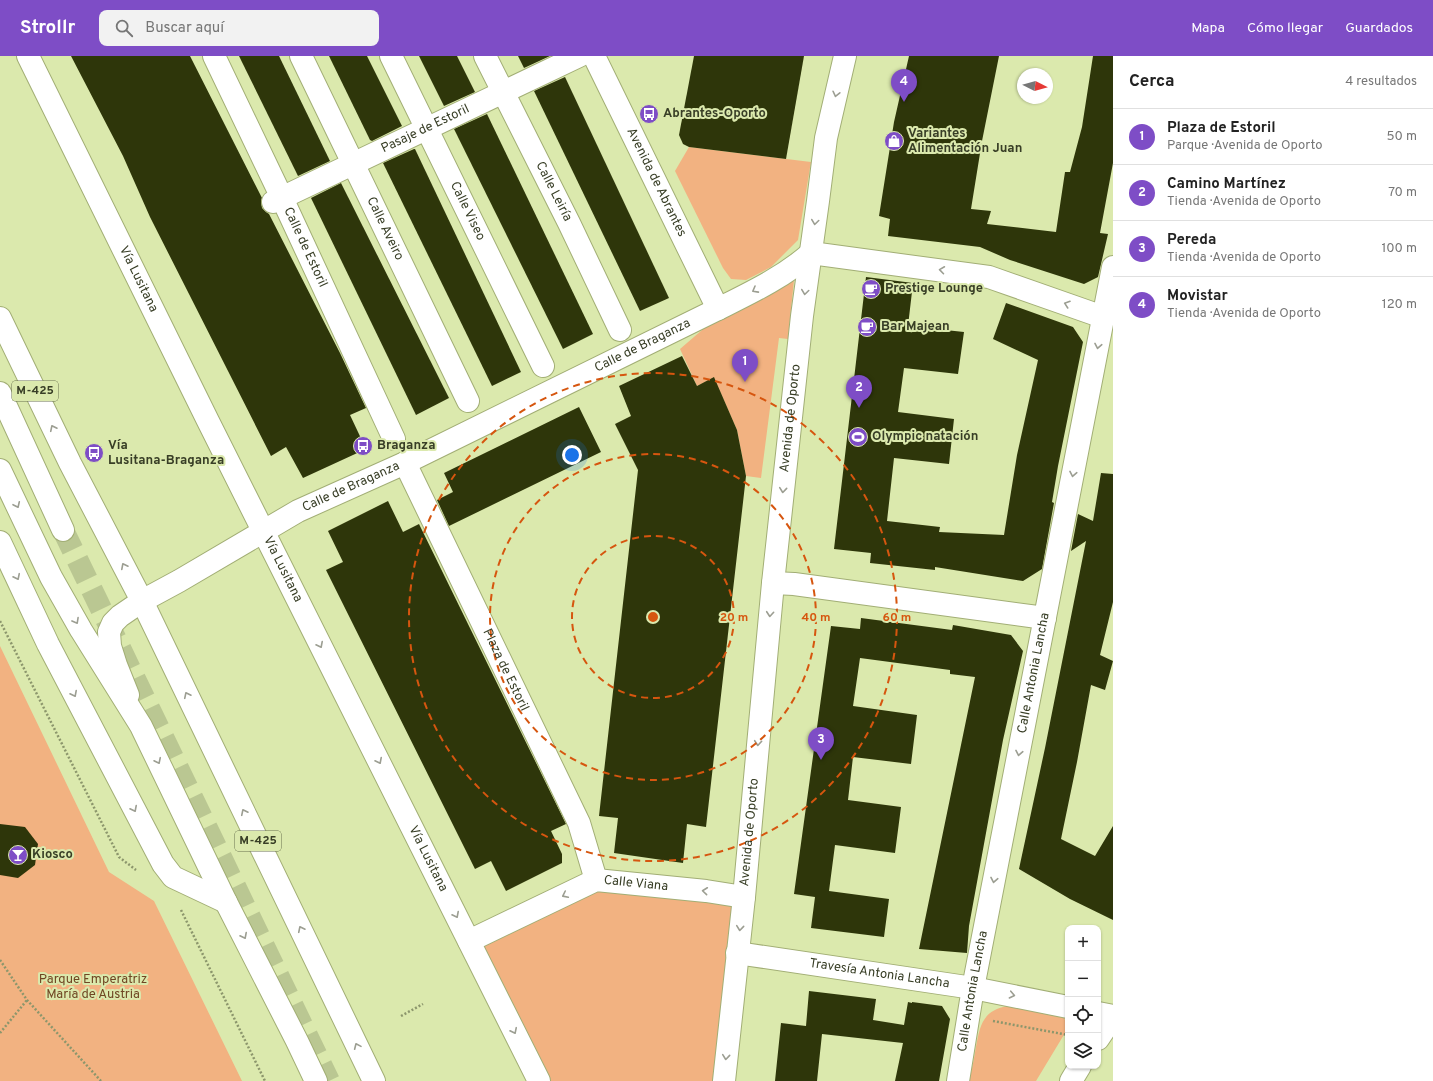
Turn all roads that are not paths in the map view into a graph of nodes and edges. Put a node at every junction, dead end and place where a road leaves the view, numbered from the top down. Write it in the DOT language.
graph roads {
  1 [pos="28,56"];
  2 [pos="214,56"];
  3 [pos="300,56"];
  4 [pos="391,56"];
  5 [pos="485,56"];
  6 [pos="579,56"];
  7 [pos="594,56"];
  8 [pos="845,56"];
  9 [pos="503,91"];
  10 [pos="426,129"];
  11 [pos="352,164"];
  12 [pos="278,200"];
  13 [pos="811,253"];
  14 [pos="1113,267"];
  15 [pos="718,309"];
  16 [pos="1103,316"];
  17 [pos="0,318"];
  18 [pos="620,330"];
  19 [pos="543,366"];
  20 [pos="0,393"];
  21 [pos="468,401"];
  22 [pos="394,439"];
  23 [pos="405,463"];
  24 [pos="0,470"];
  25 [pos="63,530"];
  26 [pos="264,532"];
  27 [pos="0,542"];
  28 [pos="773,584"];
  29 [pos="142,601"];
  30 [pos="1045,618"];
  31 [pos="140,726"];
  32 [pos="596,880"];
  33 [pos="744,897"];
  34 [pos="226,902"];
  35 [pos="469,941"];
  36 [pos="738,953"];
  37 [pos="973,988"];
  38 [pos="1065,1005"];
  39 [pos="1101,1014"];
  40 [pos="1113,1016"];
  41 [pos="1101,1034"];
  42 [pos="1078,1069"];
  43 [pos="316,1081"];
  44 [pos="374,1081"];
  45 [pos="539,1081"];
  46 [pos="724,1081"];
  47 [pos="958,1081"];
  48 [pos="1071,1081"];
  1 -- 26 [label="street, Vía Lusitana"];
  2 -- 12 [label="street, Calle de Estoril"];
  3 -- 11 [label="street, Calle Aveiro"];
  4 -- 10 [label="street, Calle Viseo"];
  5 -- 9 [label="street, Calle Leiría"];
  6 -- 9 [label="street, Pasaje de Estoril"];
  7 -- 15 [label="street, Avenida de Abrantes"];
  8 -- 13 [label="street, Avenida de Oporto, one-way"];
  9 -- 10 [label="street, Pasaje de Estoril"];
  9 -- 18 [label="street, Calle Leiría"];
  10 -- 11 [label="street, Pasaje de Estoril"];
  10 -- 19 [label="street, Calle Viseo"];
  11 -- 12 [label="street, Pasaje de Estoril"];
  11 -- 21 [label="street, Calle Aveiro"];
  12 -- 22 [label="street, Calle de Estoril"];
  13 -- 15 [label="street, one-way"];
  16 -- 13 [label="street, one-way"];
  13 -- 28 [label="street, Avenida de Oporto, one-way"];
  14 -- 16 [label="street, Calle Antonia Lancha"];
  15 -- 23 [label="street, Calle de Braganza"];
  16 -- 30 [label="street, Calle Antonia Lancha, one-way"];
  29 -- 17 [label="street, M-425, one-way"];
  20 -- 25 [label="street"];
  23 -- 26 [label="street, Calle de Braganza"];
  23 -- 32 [label="street, Plaza de Estoril"];
  24 -- 31 [label="street, one-way"];
  26 -- 29 [label="street, Calle de Braganza"];
  26 -- 35 [label="street, Vía Lusitana, one-way"];
  27 -- 34 [label="street, one-way"];
  28 -- 30 [label="street"];
  28 -- 33 [label="street, Avenida de Oporto, one-way"];
  29 -- 31 [label="street, Calle de Braganza"];
  44 -- 29 [label="street, M-425, one-way"];
  30 -- 37 [label="street, Calle Antonia Lancha, one-way"];
  31 -- 34 [label="street, one-way"];
  33 -- 32 [label="street, Calle Viana, one-way"];
  32 -- 35 [label="street, Calle Viana, one-way"];
  33 -- 36 [label="street, Avenida de Oporto, one-way"];
  34 -- 43 [label="street, one-way"];
  35 -- 45 [label="street, Vía Lusitana, one-way"];
  36 -- 37 [label="street, Travesía Antonia Lancha"];
  36 -- 46 [label="street, Avenida de Oporto, one-way"];
  37 -- 38 [label="street, Travesía Antonia Lancha, one-way"];
  37 -- 47 [label="street, Calle Antonia Lancha"];
  39 -- 40 [label="street"];
  40 -- 41 [label="street"];
  42 -- 48 [label="street"];
}
